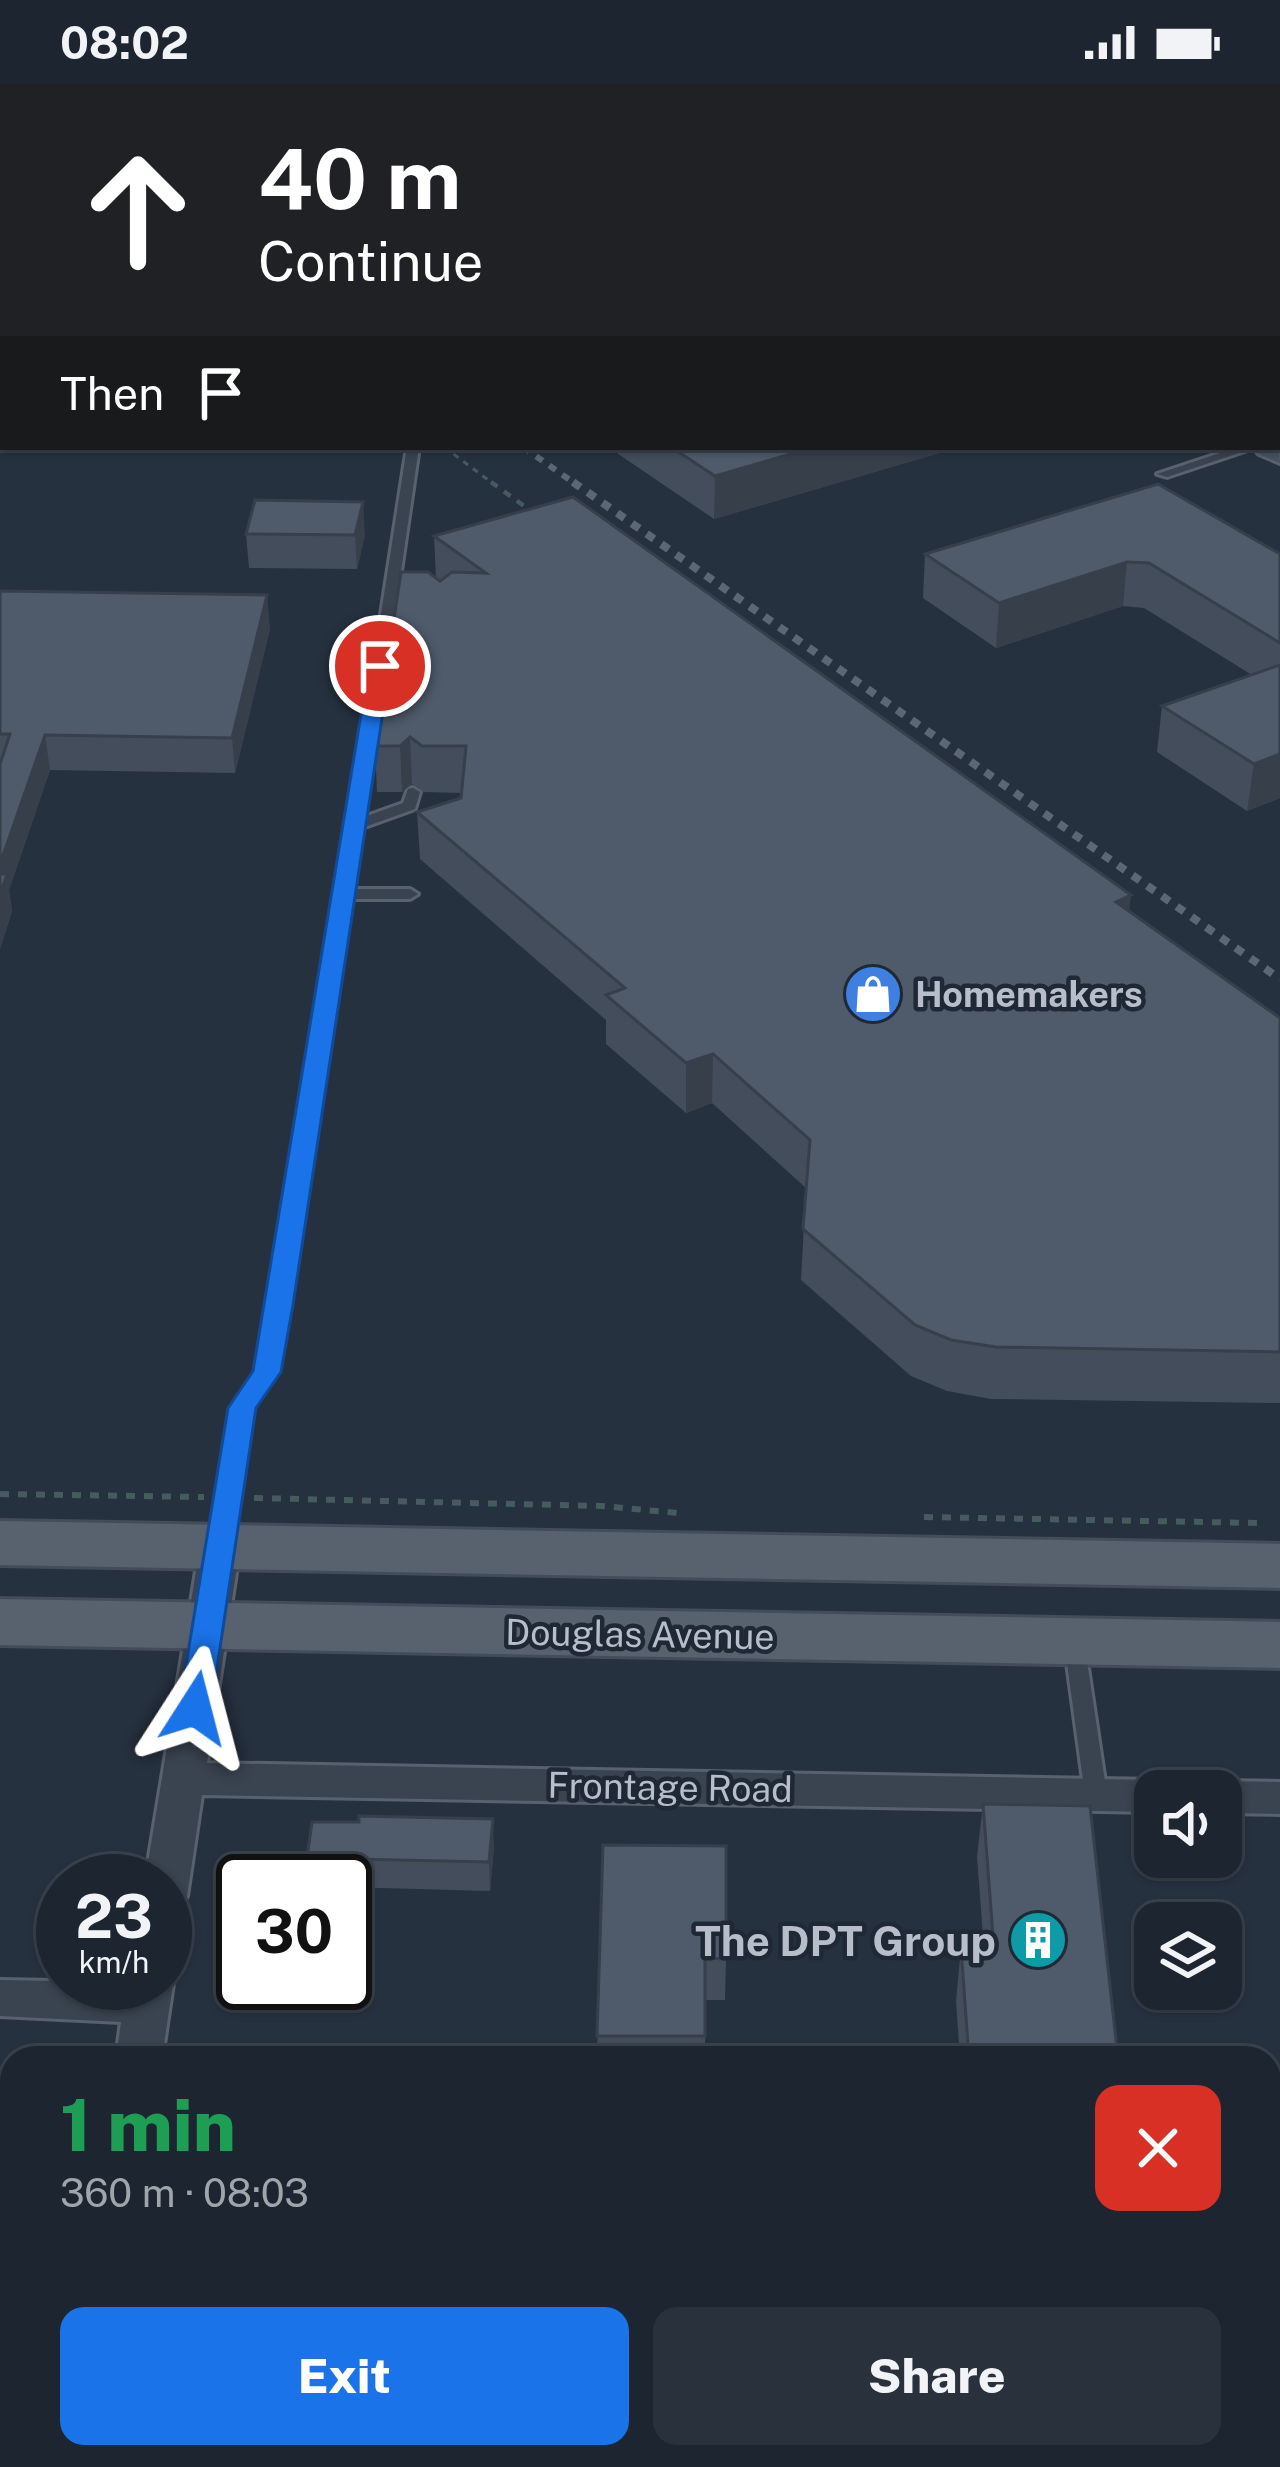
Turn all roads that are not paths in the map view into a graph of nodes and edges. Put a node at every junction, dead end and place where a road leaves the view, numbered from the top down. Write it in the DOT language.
graph roads {
  1 [pos="413,450"];
  2 [pos="1241,450"];
  3 [pos="1163,474"];
  4 [pos="391,600"];
  5 [pos="411,600"];
  6 [pos="384,640"];
  7 [pos="380,666"];
  8 [pos="413,792"];
  9 [pos="356,825"];
  10 [pos="345,894"];
  11 [pos="410,894"];
  12 [pos="224,1522"];
  13 [pos="0,1543"];
  14 [pos="1280,1565"];
  15 [pos="0,1622"];
  16 [pos="208,1625"];
  17 [pos="1074,1641"];
  18 [pos="1280,1645"];
  19 [pos="184,1779"];
  20 [pos="1096,1795"];
  21 [pos="1134,1796"];
  22 [pos="1242,1797"];
  23 [pos="1280,1798"];
  24 [pos="172,1854"];
  25 [pos="36,1997"];
  26 [pos="0,1998"];
  27 [pos="146,2010"];
  28 [pos="141,2046"];
  1 -- 4 [label="lane"];
  2 -- 3 [label="lane"];
  4 -- 5 [label="lane"];
  4 -- 6 [label="lane"];
  7 -- 9 [label="lane"];
  8 -- 9 [label="lane"];
  9 -- 10 [label="lane"];
  10 -- 11 [label="lane"];
  10 -- 12 [label="lane"];
  12 -- 13 [label="main road"];
  12 -- 14 [label="main road"];
  12 -- 16 [label="street"];
  15 -- 16 [label="main road, Douglas Avenue"];
  16 -- 17 [label="main road, Douglas Avenue"];
  16 -- 19 [label="street"];
  17 -- 18 [label="main road, Douglas Avenue"];
  17 -- 20 [label="lane"];
  19 -- 20 [label="street, Frontage Road"];
  19 -- 24 [label="street"];
  20 -- 21 [label="street, Frontage Road"];
  22 -- 23 [label="street"];
  25 -- 26 [label="street"];
  27 -- 28 [label="street"];
}
